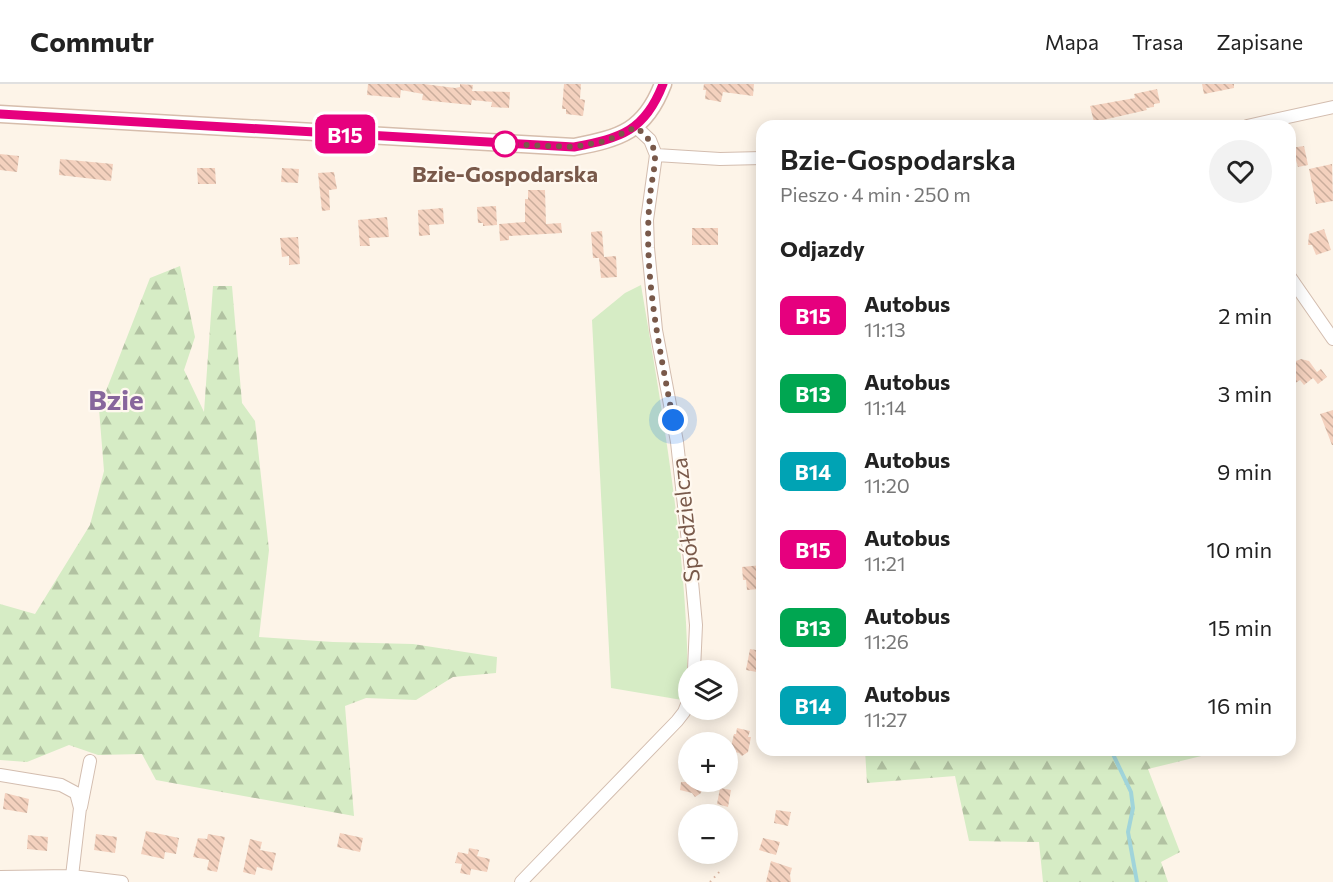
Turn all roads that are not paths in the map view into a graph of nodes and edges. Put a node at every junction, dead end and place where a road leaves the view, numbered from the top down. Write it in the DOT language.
graph roads {
  1 [pos="663,84"];
  2 [pos="1333,107"];
  3 [pos="0,114"];
  4 [pos="1274,120"];
  5 [pos="636,127"];
  6 [pos="656,155"];
  7 [pos="756,158"];
  8 [pos="1296,286"];
  9 [pos="1333,339"];
  10 [pos="694,660"];
  11 [pos="678,720"];
  12 [pos="90,761"];
  13 [pos="0,775"];
  14 [pos="81,808"];
  15 [pos="72,876"];
  16 [pos="0,877"];
  17 [pos="122,882"];
  18 [pos="521,882"];
  1 -- 5 [label="street"];
  2 -- 4 [label="street"];
  3 -- 5 [label="street"];
  5 -- 6 [label="street"];
  6 -- 7 [label="street"];
  6 -- 10 [label="street, Spółdzielcza"];
  8 -- 9 [label="street"];
  11 -- 18 [label="street"];
  12 -- 14 [label="street"];
  13 -- 14 [label="street"];
  14 -- 15 [label="street"];
  15 -- 16 [label="street"];
  15 -- 17 [label="street"];
}
